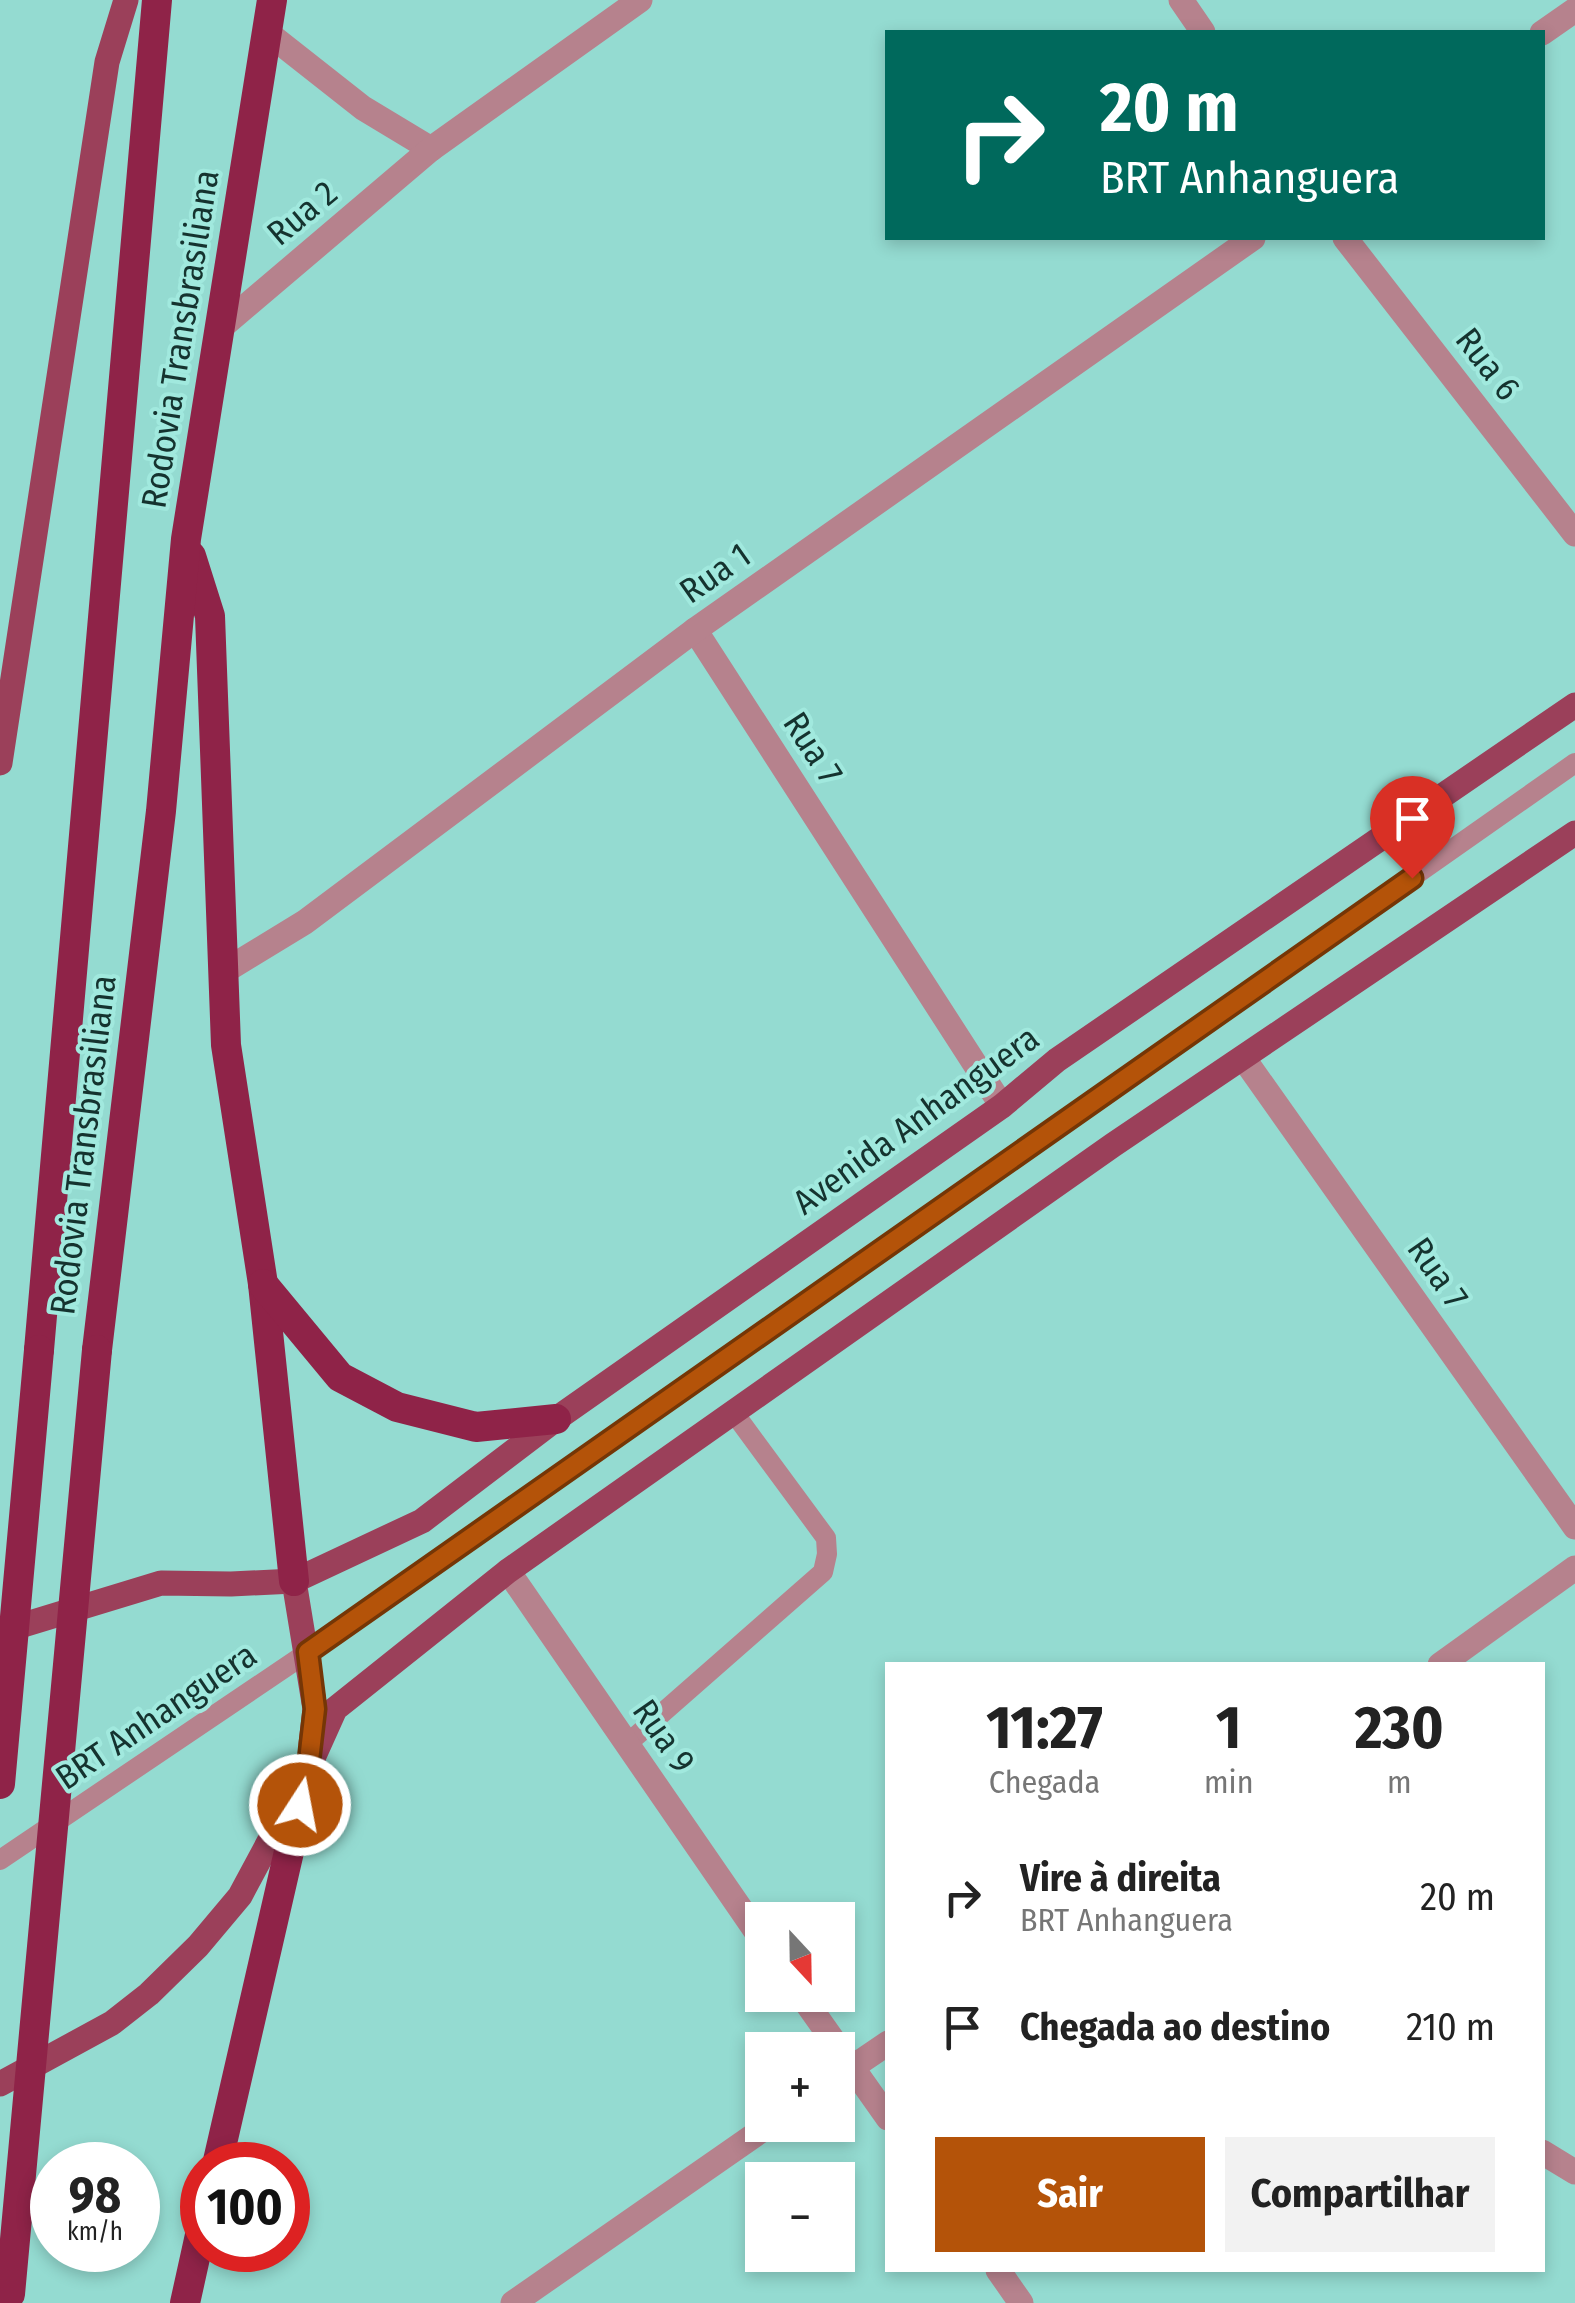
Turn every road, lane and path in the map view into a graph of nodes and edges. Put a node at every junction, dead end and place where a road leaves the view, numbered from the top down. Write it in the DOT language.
graph roads {
  1 [pos="126,0"];
  2 [pos="157,0"];
  3 [pos="272,0"];
  4 [pos="640,0"];
  5 [pos="1181,0"];
  6 [pos="1575,10"];
  7 [pos="1202,30"];
  8 [pos="1545,31"];
  9 [pos="268,34"];
  10 [pos="431,149"];
  11 [pos="1250,240"];
  12 [pos="1348,240"];
  13 [pos="218,330"];
  14 [pos="1575,534"];
  15 [pos="186,539"];
  16 [pos="694,630"];
  17 [pos="1575,705"];
  18 [pos="1575,763"];
  19 [pos="0,764"];
  20 [pos="1575,832"];
  21 [pos="223,972"];
  22 [pos="1244,1059"];
  23 [pos="1002,1106"];
  24 [pos="263,1284"];
  25 [pos="734,1413"];
  26 [pos="556,1418"];
  27 [pos="1575,1526"];
  28 [pos="1575,1568"];
  29 [pos="508,1571"];
  30 [pos="294,1581"];
  31 [pos="0,1632"];
  32 [pos="308,1652"];
  33 [pos="1444,1662"];
  34 [pos="627,1744"];
  35 [pos="308,1769"];
  36 [pos="0,1784"];
  37 [pos="0,1860"];
  38 [pos="745,1915"];
  39 [pos="885,2045"];
  40 [pos="855,2065"];
  41 [pos="0,2084"];
  42 [pos="855,2084"];
  43 [pos="885,2115"];
  44 [pos="745,2141"];
  45 [pos="222,2142"];
  46 [pos="1545,2154"];
  47 [pos="1575,2172"];
  48 [pos="192,2272"];
  49 [pos="999,2272"];
  50 [pos="9,2298"];
  51 [pos="185,2303"];
  52 [pos="513,2303"];
  53 [pos="1022,2303"];
  1 -- 19 [label="main road"];
  2 -- 36 [label="highway, Rodovia Transbrasiliana, bridge"];
  3 -- 9 [label="highway, Rodovia Transbrasiliana"];
  4 -- 10 [label="street, Rua 2"];
  5 -- 7 [label="street"];
  6 -- 8 [label="street"];
  9 -- 10 [label="street"];
  9 -- 13 [label="highway, Rodovia Transbrasiliana"];
  10 -- 13 [label="street, Rua 2"];
  11 -- 16 [label="street, Rua 1"];
  12 -- 14 [label="street, Rua 6"];
  13 -- 15 [label="highway, Rodovia Transbrasiliana"];
  15 -- 21 [label="highway"];
  15 -- 50 [label="highway, Rodovia Transbrasiliana, bridge"];
  16 -- 21 [label="street, Rua 1"];
  16 -- 23 [label="street, Rua 7"];
  17 -- 23 [label="main road, Avenida Anhanguera"];
  18 -- 32 [label="lane, BRT Anhanguera"];
  20 -- 22 [label="main road"];
  21 -- 24 [label="highway"];
  22 -- 25 [label="main road"];
  22 -- 27 [label="street, Rua 7"];
  23 -- 26 [label="main road, Avenida Anhanguera"];
  24 -- 26 [label="highway"];
  24 -- 30 [label="highway"];
  25 -- 29 [label="main road"];
  25 -- 34 [label="lane"];
  26 -- 30 [label="main road, Avenida Anhanguera"];
  28 -- 33 [label="street"];
  29 -- 34 [label="street, Rua 9"];
  29 -- 35 [label="main road"];
  30 -- 31 [label="main road, Avenida Anhanguera"];
  30 -- 32 [label="main road"];
  32 -- 35 [label="main road"];
  32 -- 37 [label="lane, BRT Anhanguera"];
  34 -- 38 [label="street, Rua 9"];
  35 -- 41 [label="main road"];
  35 -- 45 [label="highway"];
  39 -- 40 [label="street"];
  42 -- 43 [label="street"];
  44 -- 52 [label="street"];
  46 -- 47 [label="street"];
  48 -- 51 [label="highway"];
  49 -- 53 [label="street"];
}
